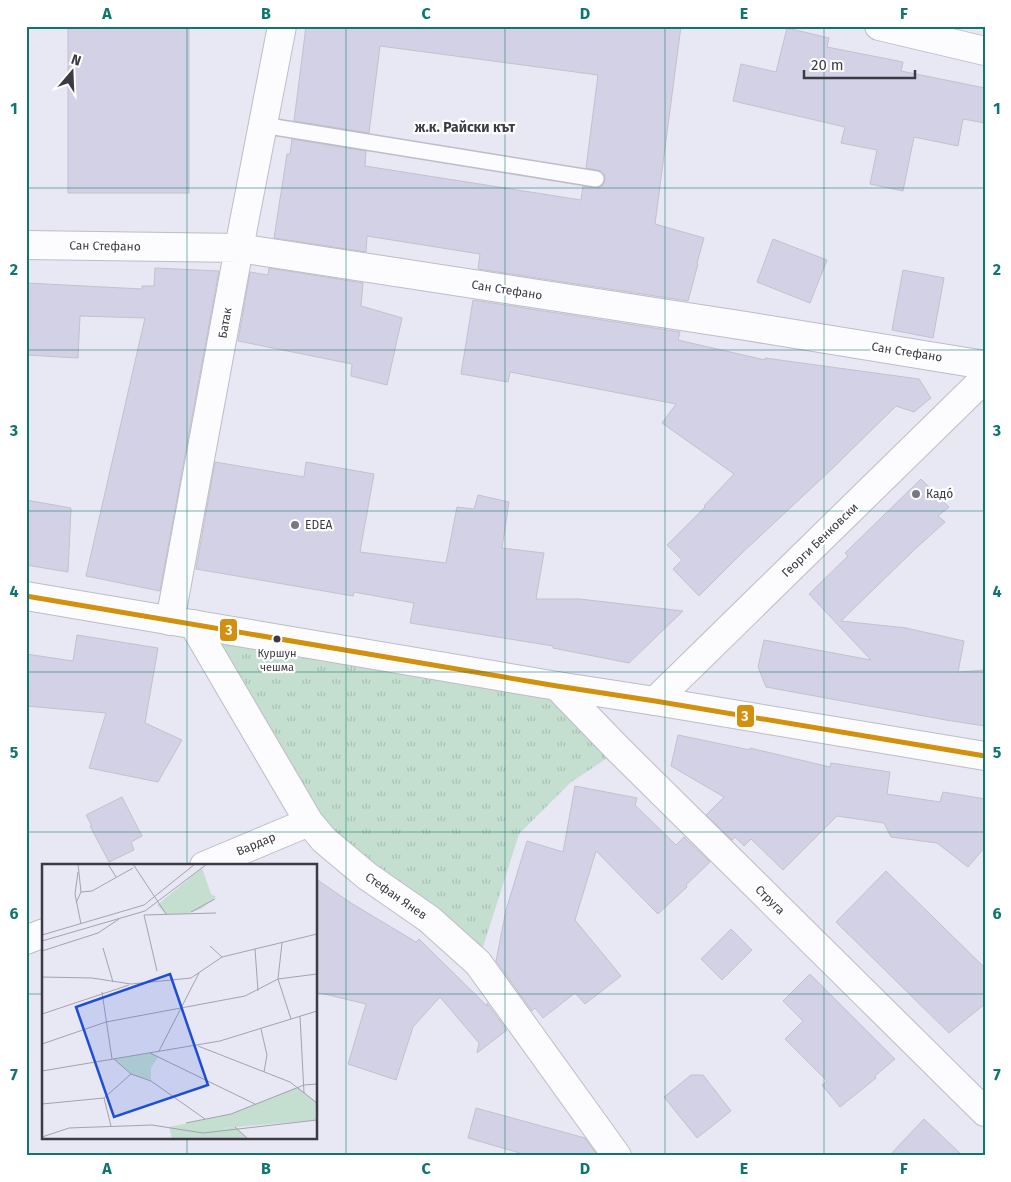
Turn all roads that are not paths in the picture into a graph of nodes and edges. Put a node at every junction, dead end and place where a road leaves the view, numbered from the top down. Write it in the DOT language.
graph roads {
  1 [pos="282,26"];
  2 [pos="879,26"];
  3 [pos="985,51"];
  4 [pos="262,125"];
  5 [pos="596,179"];
  6 [pos="26,245"];
  7 [pos="239,248"];
  8 [pos="985,365"];
  9 [pos="985,378"];
  10 [pos="26,596"];
  11 [pos="182,622"];
  12 [pos="557,686"];
  13 [pos="655,701"];
  14 [pos="985,756"];
  15 [pos="309,822"];
  16 [pos="209,864"];
  17 [pos="42,934"];
  18 [pos="26,940"];
  19 [pos="985,1112"];
  20 [pos="617,1156"];
  1 -- 4 [label="street, Батак"];
  2 -- 3 [label="street"];
  4 -- 5 [label="lane"];
  4 -- 7 [label="street, Батак"];
  6 -- 7 [label="street, Сан Стефано"];
  7 -- 8 [label="street, Сан Стефано"];
  7 -- 11 [label="street, Батак"];
  9 -- 13 [label="street, Георги Бенковски"];
  10 -- 11 [label="street"];
  11 -- 12 [label="street"];
  11 -- 15 [label="street, Стефан Янев"];
  12 -- 13 [label="street"];
  12 -- 19 [label="street, Струга"];
  13 -- 14 [label="street"];
  15 -- 16 [label="street, Вардар"];
  15 -- 20 [label="street, Стефан Янев"];
  17 -- 18 [label="street"];
}
